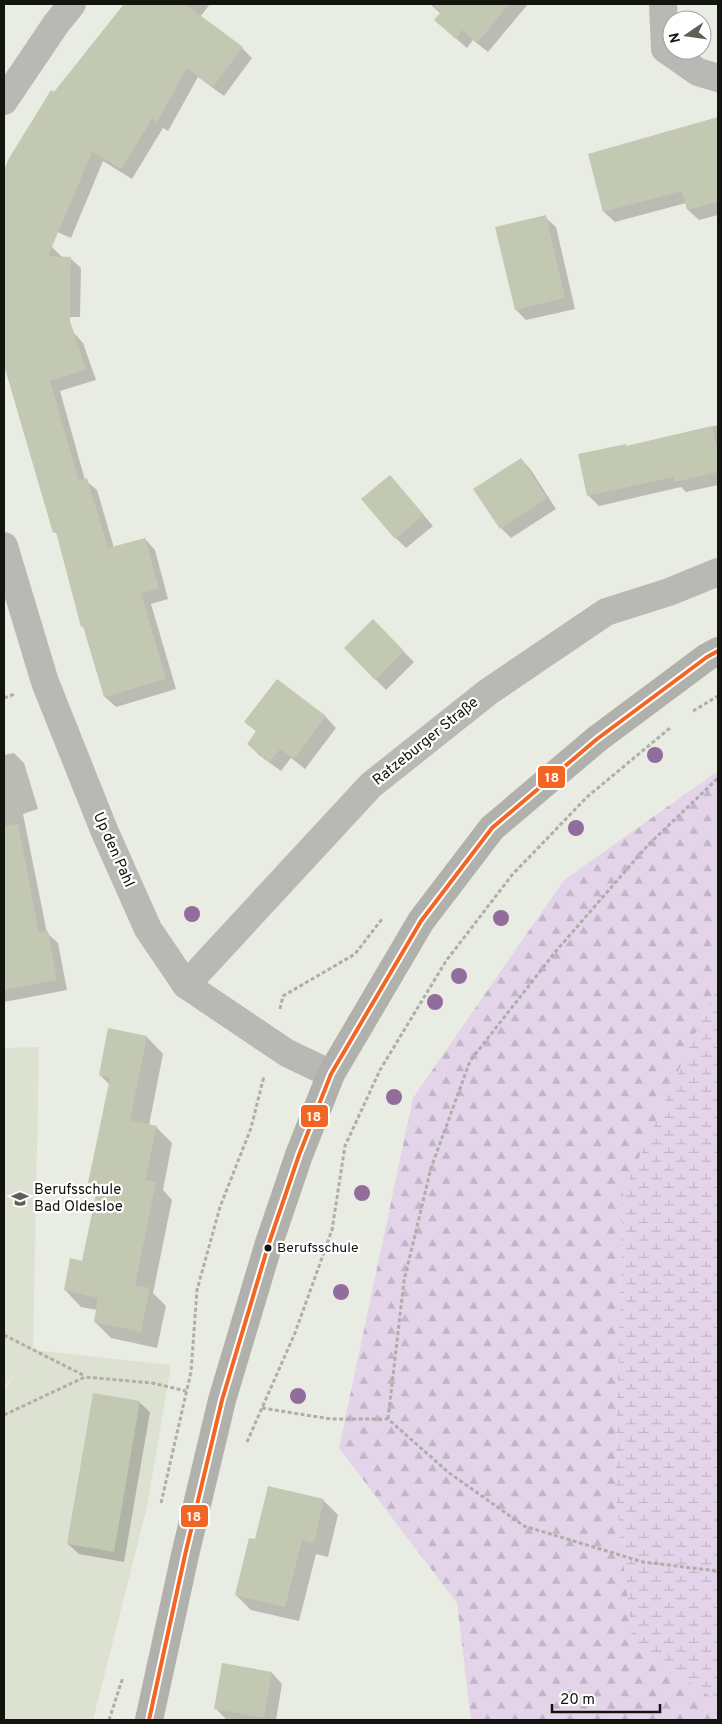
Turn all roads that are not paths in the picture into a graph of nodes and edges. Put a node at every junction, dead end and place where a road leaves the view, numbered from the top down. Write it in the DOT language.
graph roads {
  1 [pos="72,4"];
  2 [pos="663,4"];
  3 [pos="718,78"];
  4 [pos="4,101"];
  5 [pos="4,546"];
  6 [pos="718,572"];
  7 [pos="718,651"];
  8 [pos="186,985"];
  9 [pos="331,1074"];
  10 [pos="149,1720"];
  1 -- 4 [label="street"];
  2 -- 3 [label="street"];
  5 -- 8 [label="street, Up den Pahl"];
  6 -- 8 [label="street, Ratzeburger Straße"];
  7 -- 9 [label="main road"];
  8 -- 9 [label="street, Up den Pahl"];
  9 -- 10 [label="main road"];
}
